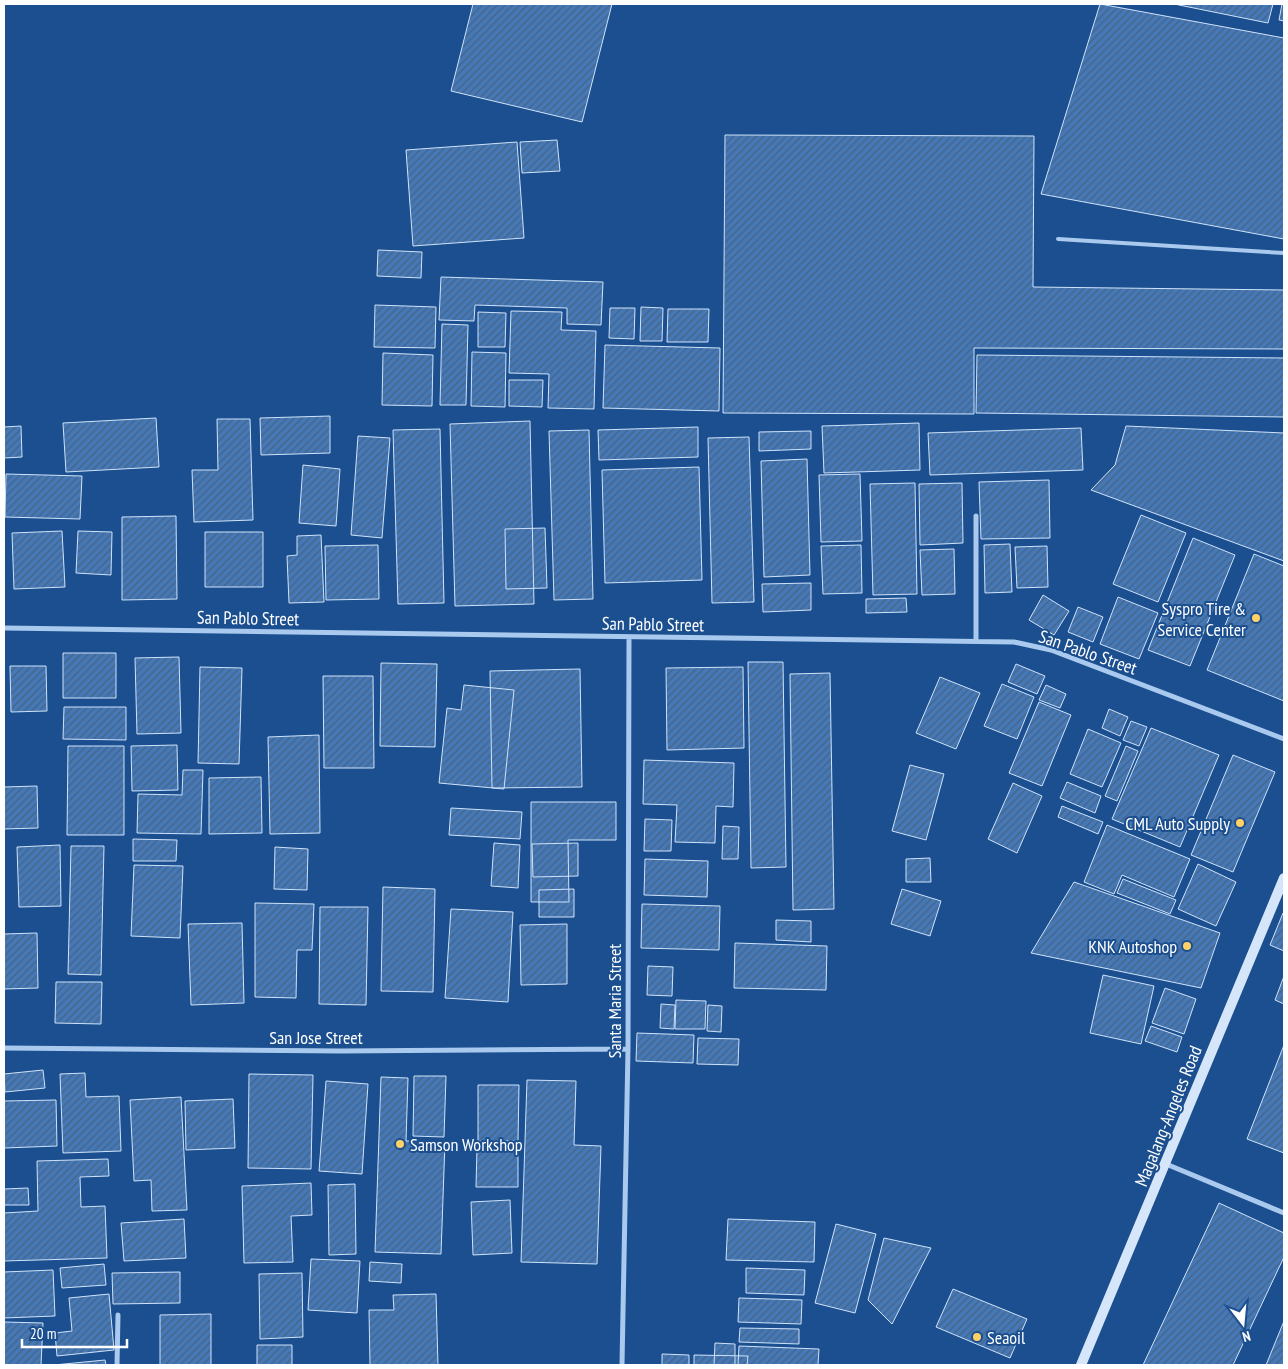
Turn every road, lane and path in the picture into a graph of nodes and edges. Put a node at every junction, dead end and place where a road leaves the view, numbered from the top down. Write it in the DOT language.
graph roads {
  1 [pos="1058,239"];
  2 [pos="1284,253"];
  3 [pos="976,516"];
  4 [pos="4,628"];
  5 [pos="629,637"];
  6 [pos="976,641"];
  7 [pos="1284,739"];
  8 [pos="1284,878"];
  9 [pos="4,1048"];
  10 [pos="628,1049"];
  11 [pos="1166,1164"];
  12 [pos="1284,1213"];
  13 [pos="118,1315"];
  14 [pos="117,1365"];
  15 [pos="622,1365"];
  16 [pos="1081,1365"];
  1 -- 2 [label="lane"];
  3 -- 6 [label="street"];
  4 -- 5 [label="street, San Pablo Street"];
  5 -- 6 [label="street, San Pablo Street"];
  5 -- 10 [label="street, Santa Maria Street"];
  6 -- 7 [label="street, San Pablo Street"];
  8 -- 11 [label="main road, Magalang-Angeles Road"];
  9 -- 10 [label="street, San Jose Street"];
  10 -- 15 [label="street, Santa Maria Street"];
  11 -- 12 [label="street"];
  11 -- 16 [label="main road, Magalang-Angeles Road"];
  13 -- 14 [label="street"];
}
